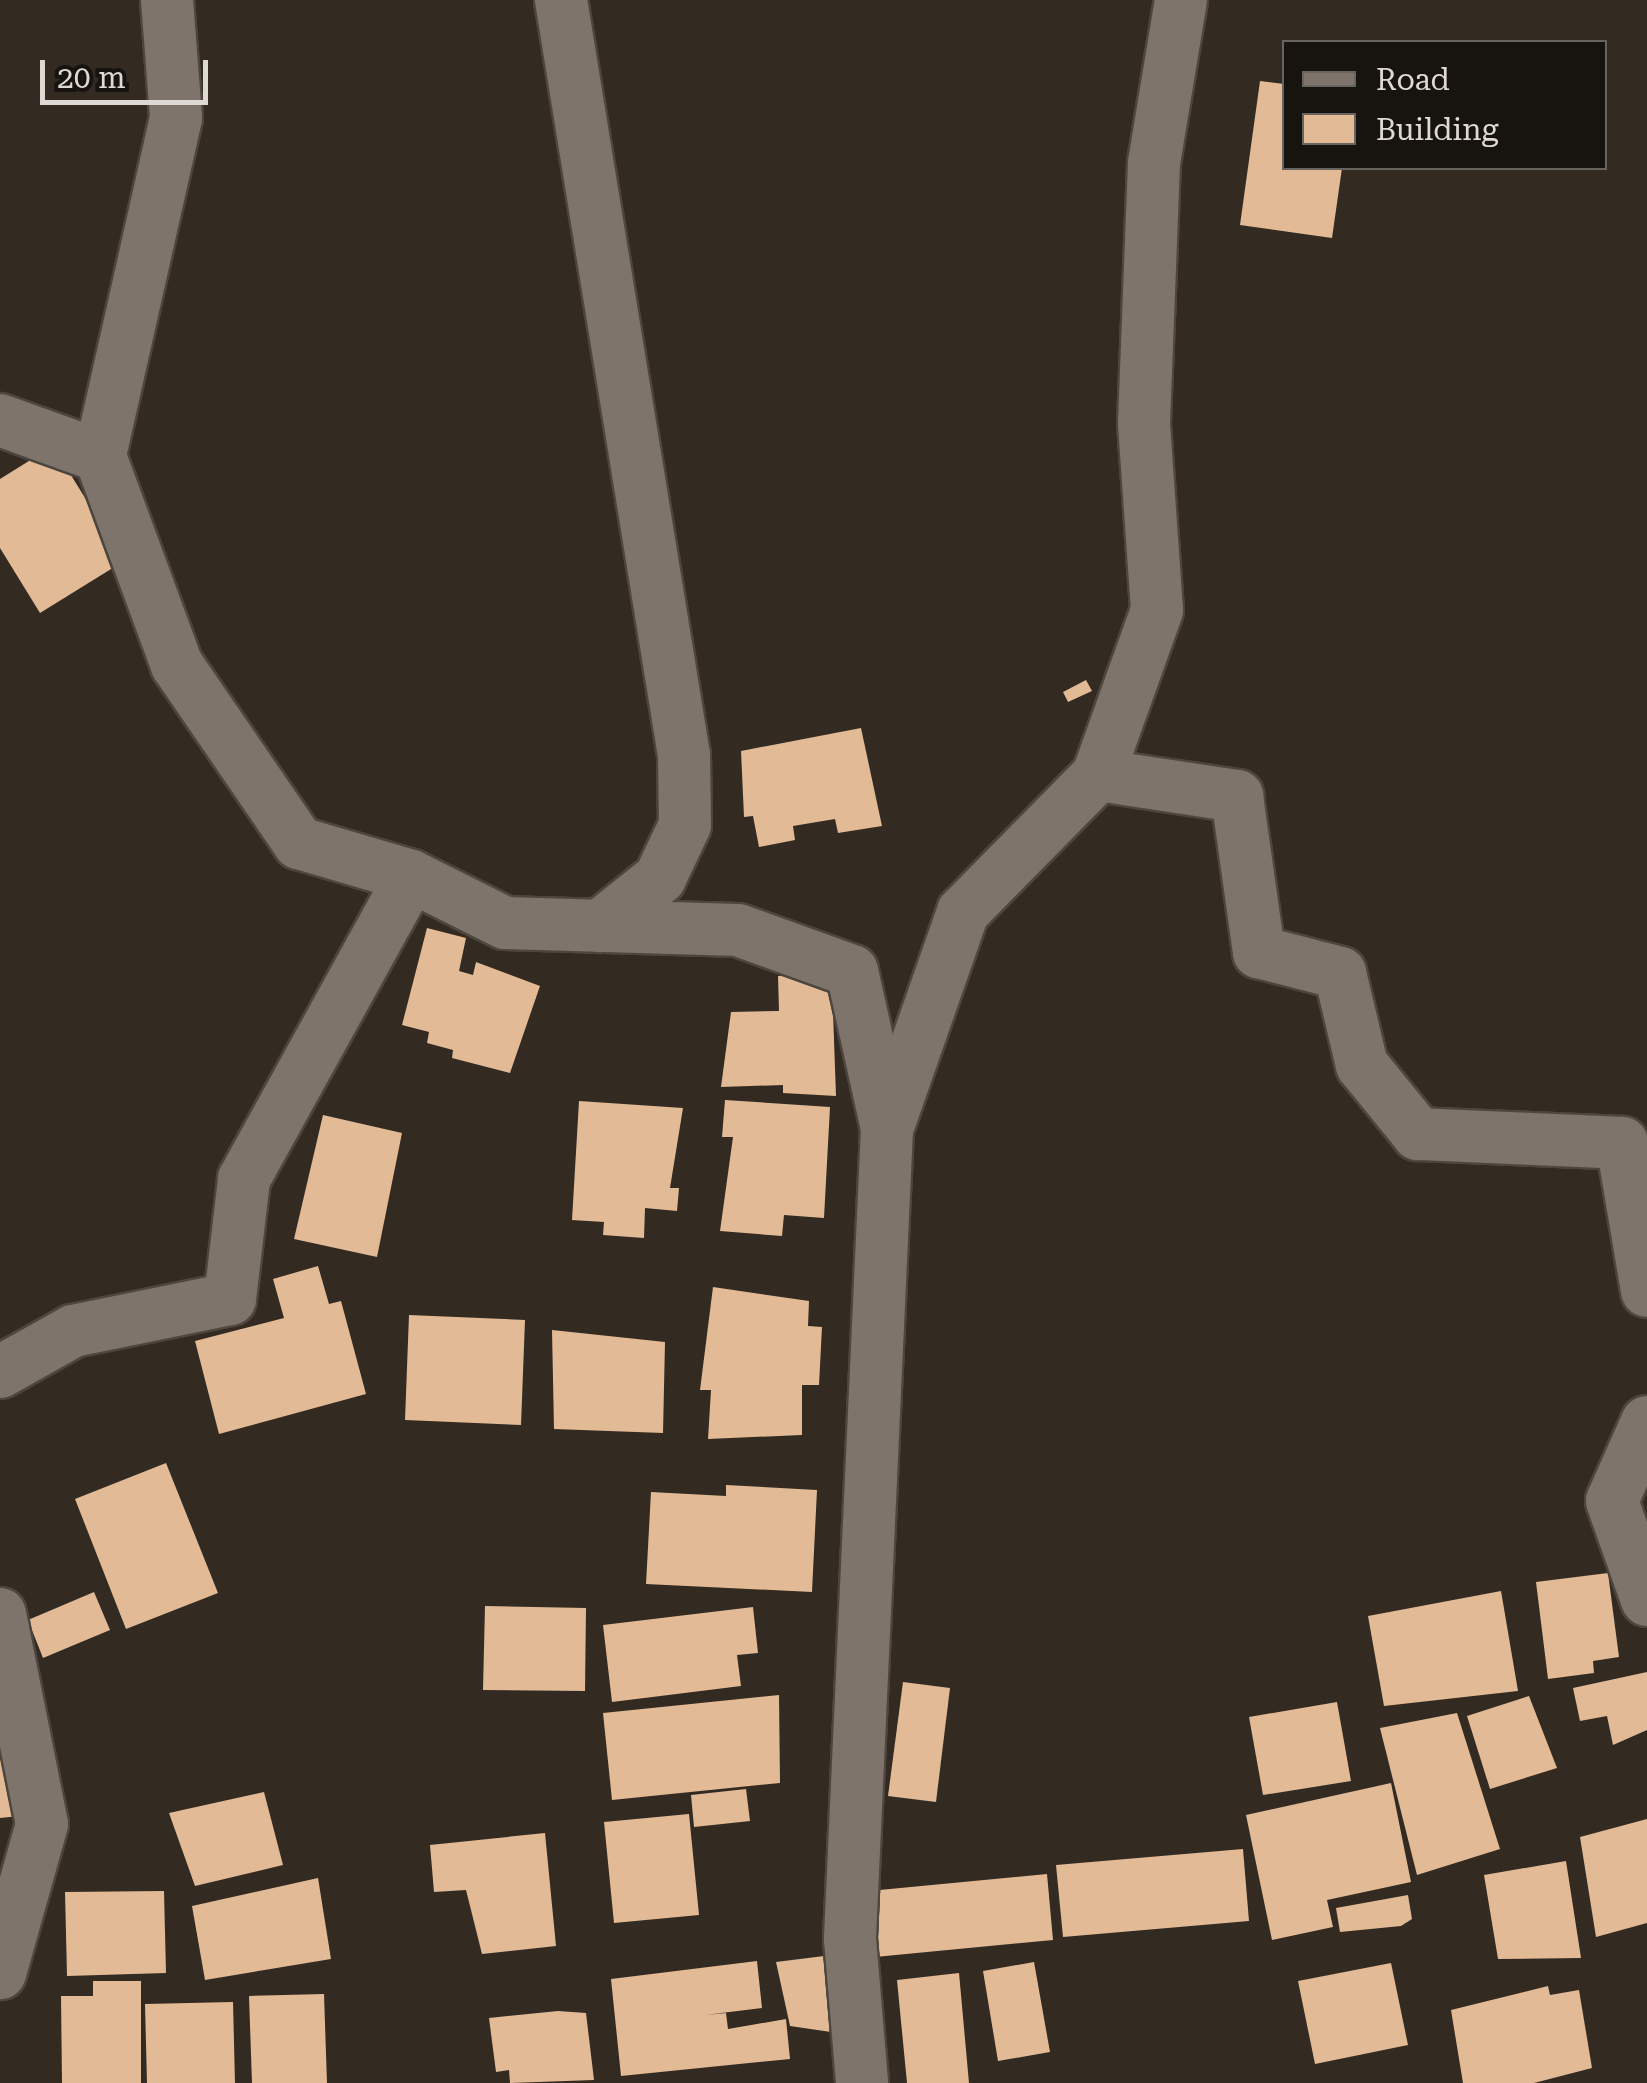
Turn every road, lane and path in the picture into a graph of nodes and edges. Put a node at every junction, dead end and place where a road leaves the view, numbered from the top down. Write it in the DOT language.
graph roads {
  1 [pos="167,0"];
  2 [pos="561,0"];
  3 [pos="1181,0"];
  4 [pos="0,420"];
  5 [pos="100,456"];
  6 [pos="1098,775"];
  7 [pos="411,876"];
  8 [pos="600,926"];
  9 [pos="887,1128"];
  10 [pos="1647,1291"];
  11 [pos="0,1372"];
  12 [pos="1647,1422"];
  13 [pos="1647,1600"];
  14 [pos="0,1614"];
  15 [pos="0,1973"];
  16 [pos="862,2083"];
  1 -- 5 [label="street"];
  2 -- 8 [label="street"];
  3 -- 6 [label="street"];
  4 -- 5 [label="street"];
  5 -- 7 [label="street"];
  6 -- 9 [label="street"];
  6 -- 10 [label="street"];
  7 -- 8 [label="street"];
  7 -- 11 [label="street"];
  8 -- 9 [label="street"];
  9 -- 16 [label="street"];
  12 -- 13 [label="street"];
  14 -- 15 [label="street"];
}
